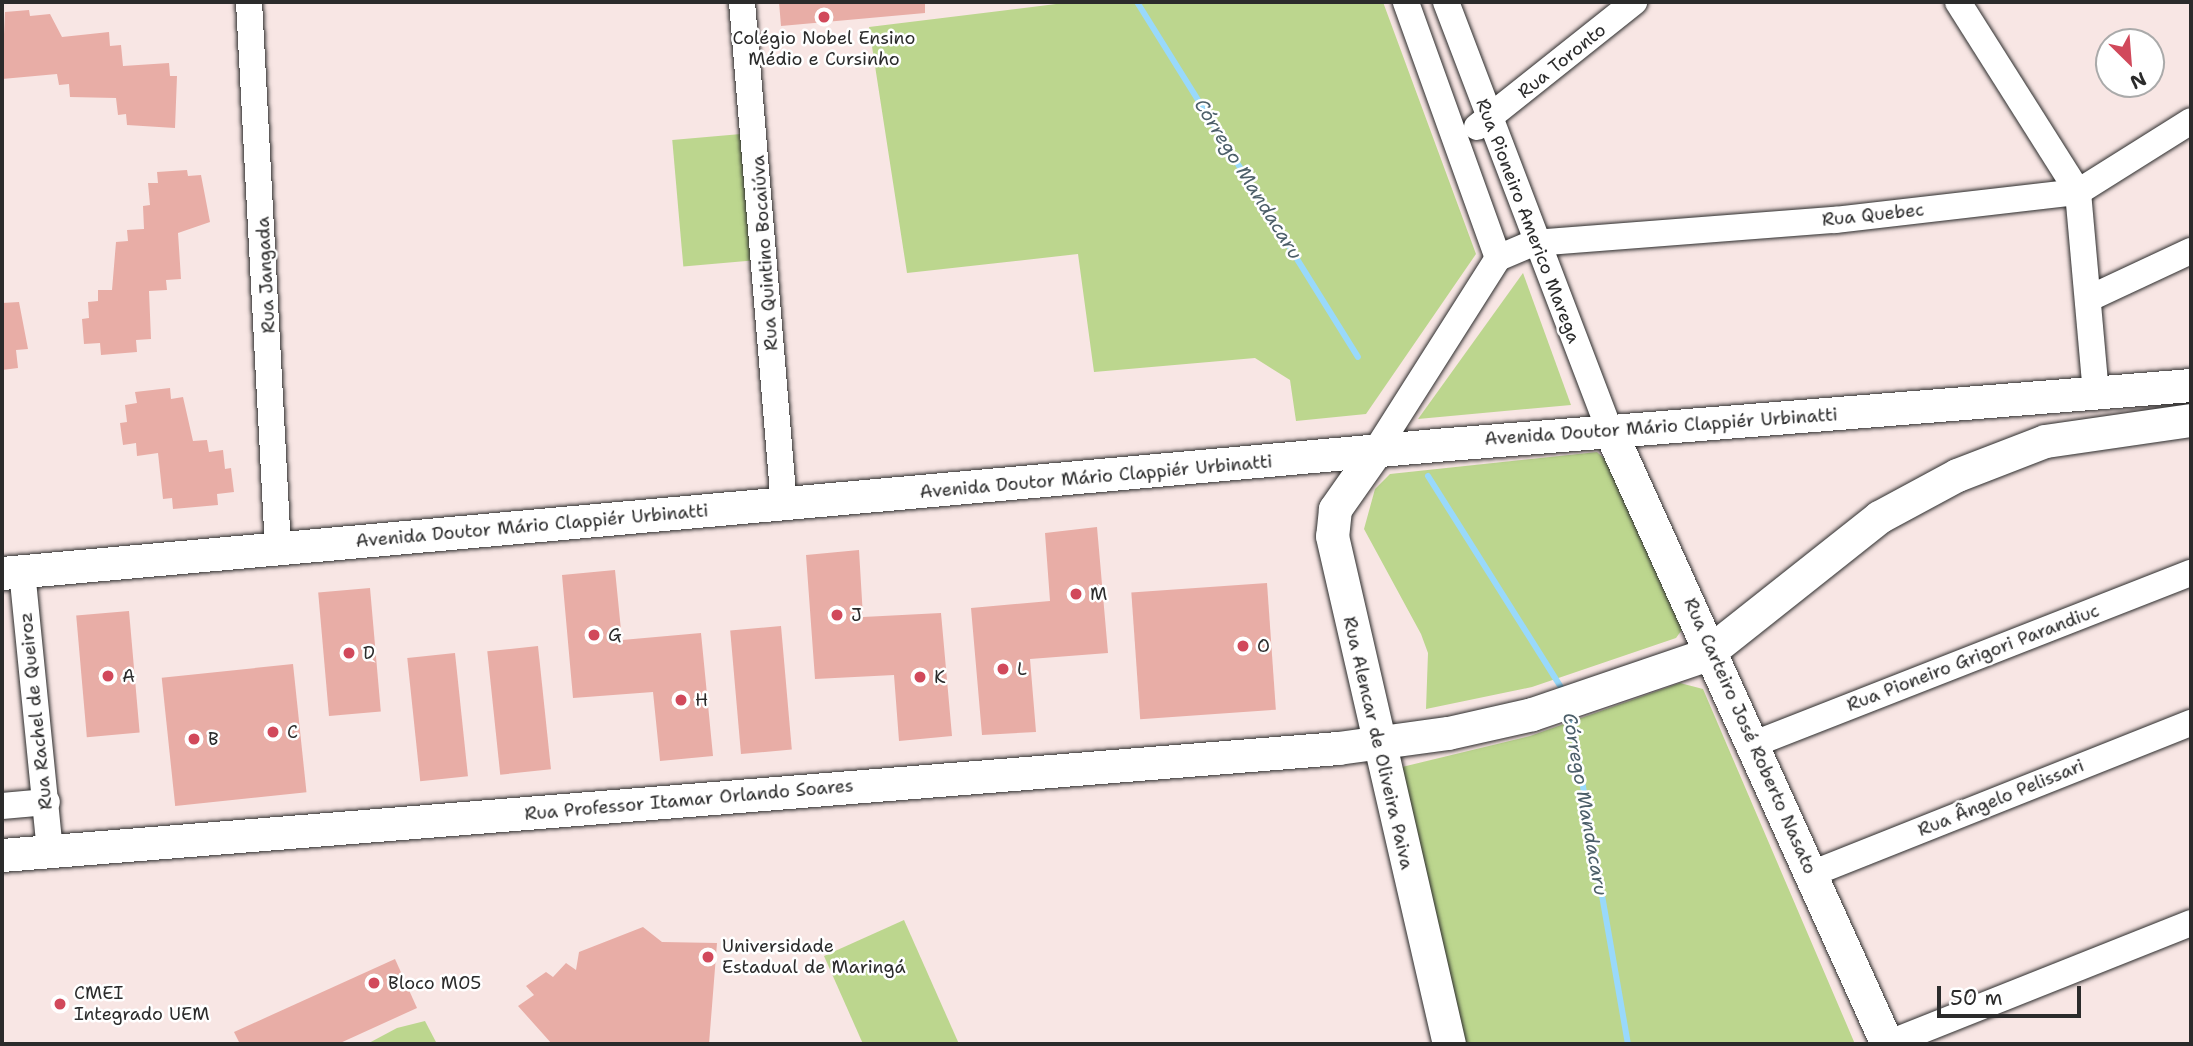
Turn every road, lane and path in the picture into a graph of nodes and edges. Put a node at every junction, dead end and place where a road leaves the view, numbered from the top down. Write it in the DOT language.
graph roads {
  1 [pos="249,2"];
  2 [pos="742,2"];
  3 [pos="1406,2"];
  4 [pos="1634,2"];
  5 [pos="1958,2"];
  6 [pos="1448,6"];
  7 [pos="1489,120"];
  8 [pos="2191,121"];
  9 [pos="1456,138"];
  10 [pos="2078,192"];
  11 [pos="1534,243"];
  12 [pos="2191,251"];
  13 [pos="1498,258"];
  14 [pos="2090,299"];
  15 [pos="2191,385"];
  16 [pos="2096,394"];
  17 [pos="2191,420"];
  18 [pos="1610,430"];
  19 [pos="1375,452"];
  20 [pos="784,505"];
  21 [pos="278,548"];
  22 [pos="12,572"];
  23 [pos="2191,573"];
  24 [pos="1713,649"];
  25 [pos="2191,723"];
  26 [pos="1754,744"];
  27 [pos="1375,745"];
  28 [pos="47,802"];
  29 [pos="2,806"];
  30 [pos="50,851"];
  31 [pos="2,855"];
  32 [pos="1811,874"];
  33 [pos="2191,923"];
  34 [pos="1449,1044"];
  35 [pos="1887,1044"];
  1 -- 21 [label="street, Rua Jangada"];
  2 -- 20 [label="street, Rua Quintino Bocaiúva"];
  3 -- 9 [label="street"];
  4 -- 7 [label="street, Rua Toronto"];
  5 -- 10 [label="street"];
  6 -- 7 [label="street, Rua Pioneiro Americo Marega"];
  7 -- 9 [label="street, Rua Toronto"];
  7 -- 11 [label="street, Rua Pioneiro Americo Marega"];
  8 -- 10 [label="street, Rua Quebec"];
  9 -- 13 [label="street"];
  10 -- 11 [label="street, Rua Quebec"];
  10 -- 14 [label="street"];
  11 -- 13 [label="street, Rua Quebec"];
  11 -- 18 [label="street, Rua Pioneiro Americo Marega"];
  12 -- 14 [label="street"];
  13 -- 19 [label="street"];
  14 -- 16 [label="street"];
  15 -- 16 [label="main road, Avenida Doutor Mário Clappiér Urbinatti"];
  16 -- 18 [label="main road, Avenida Doutor Mário Clappiér Urbinatti"];
  17 -- 24 [label="main road"];
  18 -- 19 [label="main road, Avenida Doutor Mário Clappiér Urbinatti"];
  18 -- 24 [label="main road, Rua Carteiro José Roberto Nasato"];
  19 -- 20 [label="main road, Avenida Doutor Mário Clappiér Urbinatti"];
  19 -- 27 [label="main road, Rua Alencar de Oliveira Paiva"];
  20 -- 21 [label="main road, Avenida Doutor Mário Clappiér Urbinatti"];
  21 -- 22 [label="main road, Avenida Doutor Mário Clappiér Urbinatti"];
  22 -- 28 [label="street, Rua Rachel de Queiroz"];
  23 -- 26 [label="street, Rua Pioneiro Grigori Parandiuc"];
  24 -- 26 [label="main road, Rua Carteiro José Roberto Nasato"];
  24 -- 27 [label="main road"];
  25 -- 32 [label="street, Rua Ângelo Pelissari"];
  26 -- 32 [label="main road, Rua Carteiro José Roberto Nasato"];
  27 -- 30 [label="main road, Rua Professor Itamar Orlando Soares"];
  27 -- 34 [label="main road, Rua Alencar de Oliveira Paiva"];
  28 -- 29 [label="street"];
  28 -- 30 [label="street, Rua Rachel de Queiroz"];
  30 -- 31 [label="main road, Rua Professor Itamar Orlando Soares"];
  32 -- 35 [label="main road, Rua Carteiro José Roberto Nasato"];
  33 -- 35 [label="street"];
}
